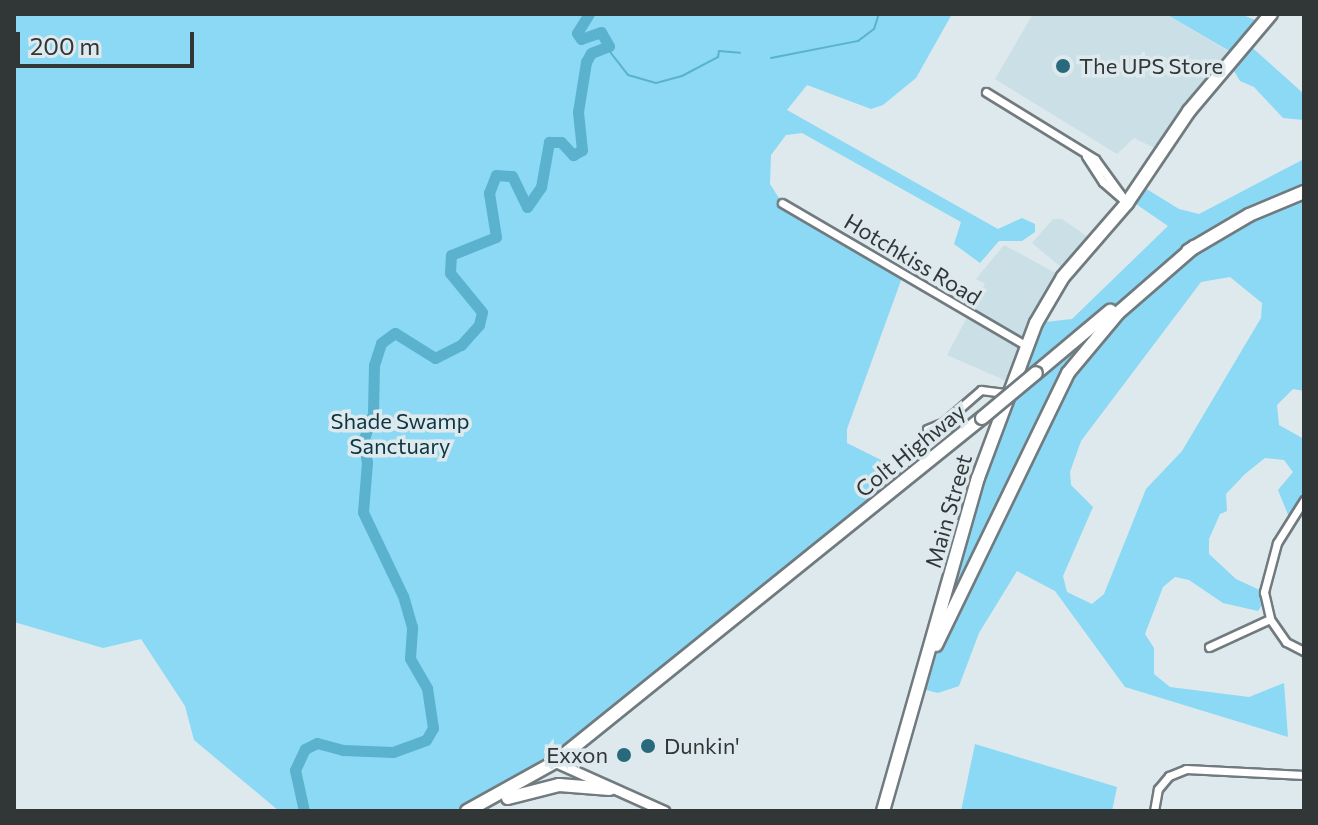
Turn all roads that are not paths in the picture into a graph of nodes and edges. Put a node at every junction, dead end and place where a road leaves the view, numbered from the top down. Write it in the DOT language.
graph roads {
  1 [pos="1271,14"];
  2 [pos="986,92"];
  3 [pos="1304,192"];
  4 [pos="782,203"];
  5 [pos="1127,203"];
  6 [pos="1194,247"];
  7 [pos="1025,345"];
  8 [pos="1007,393"];
  9 [pos="927,429"];
  10 [pos="1304,500"];
  11 [pos="1270,619"];
  12 [pos="1209,647"];
  13 [pos="1304,651"];
  14 [pos="918,688"];
  15 [pos="555,762"];
  16 [pos="1304,775"];
  17 [pos="610,789"];
  18 [pos="469,810"];
  19 [pos="664,811"];
  20 [pos="883,811"];
  21 [pos="1154,811"];
  1 -- 5 [label="highway, Main Street"];
  2 -- 5 [label="street"];
  3 -- 6 [label="highway, Colt Highway"];
  4 -- 7 [label="street, Hotchkiss Road"];
  5 -- 7 [label="highway, Main Street"];
  6 -- 14 [label="highway"];
  6 -- 15 [label="highway, Colt Highway, bridge"];
  7 -- 8 [label="highway, Main Street"];
  8 -- 9 [label="street"];
  8 -- 14 [label="highway, Main Street"];
  10 -- 11 [label="street"];
  11 -- 12 [label="street"];
  11 -- 13 [label="street"];
  14 -- 20 [label="highway, Main Street"];
  15 -- 17 [label="main road"];
  15 -- 18 [label="highway, Colt Highway"];
  16 -- 21 [label="street"];
  17 -- 18 [label="highway"];
  17 -- 19 [label="main road"];
}
